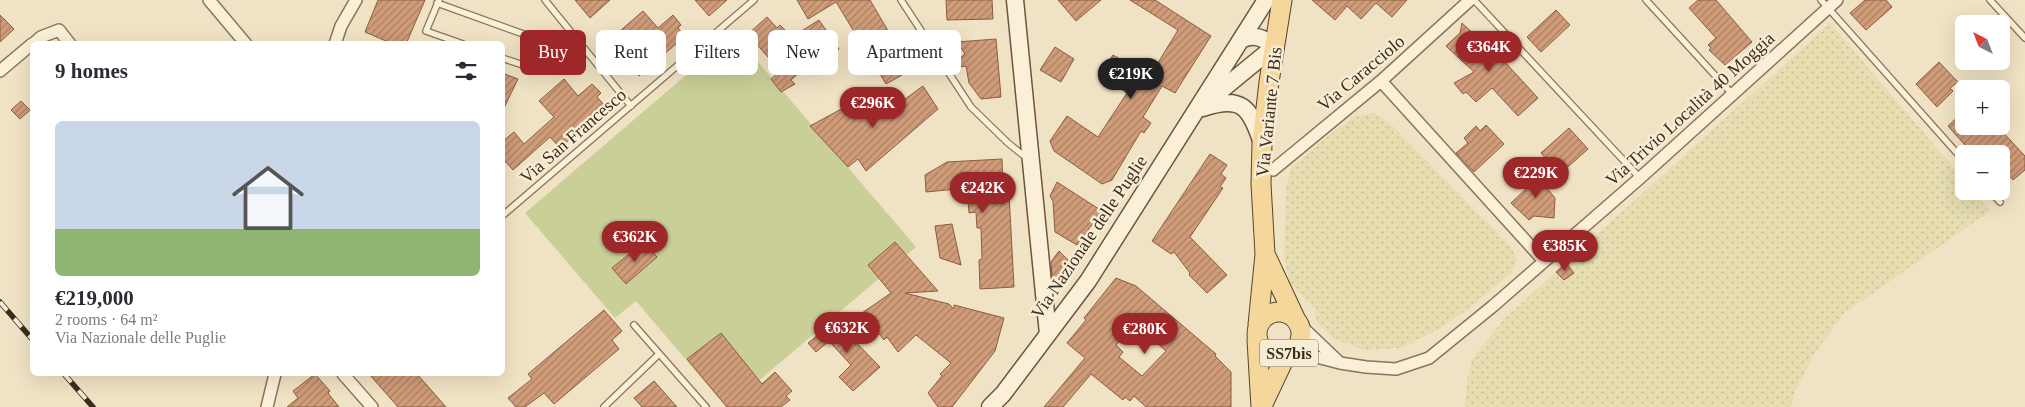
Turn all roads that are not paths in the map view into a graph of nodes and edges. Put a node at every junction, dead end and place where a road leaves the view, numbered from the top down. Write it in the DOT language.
graph roads {
  1 [pos="210,0"];
  2 [pos="356,0"];
  3 [pos="545,0"];
  4 [pos="754,0"];
  5 [pos="901,0"];
  6 [pos="1015,0"];
  7 [pos="1266,0"];
  8 [pos="1282,0"];
  9 [pos="1472,0"];
  10 [pos="1646,0"];
  11 [pos="1990,0"];
  12 [pos="438,2"];
  13 [pos="1829,3"];
  14 [pos="569,30"];
  15 [pos="520,32"];
  16 [pos="2025,38"];
  17 [pos="1241,40"];
  18 [pos="36,41"];
  19 [pos="68,41"];
  20 [pos="244,41"];
  21 [pos="336,41"];
  22 [pos="454,41"];
  23 [pos="30,46"];
  24 [pos="1275,46"];
  25 [pos="586,50"];
  26 [pos="505,59"];
  27 [pos="520,64"];
  28 [pos="0,71"];
  29 [pos="1380,80"];
  30 [pos="1733,95"];
  31 [pos="631,106"];
  32 [pos="1196,110"];
  33 [pos="1262,142"];
  34 [pos="1955,150"];
  35 [pos="1031,161"];
  36 [pos="1274,170"];
  37 [pos="1640,178"];
  38 [pos="505,213"];
  39 [pos="1265,254"];
  40 [pos="1544,262"];
  41 [pos="1297,321"];
  42 [pos="634,325"];
  43 [pos="1257,332"];
  44 [pos="1048,334"];
  45 [pos="1289,353"];
  46 [pos="659,354"];
  47 [pos="1340,363"];
  48 [pos="275,376"];
  49 [pos="346,376"];
  50 [pos="267,407"];
  51 [pos="372,407"];
  52 [pos="604,407"];
  53 [pos="706,407"];
  54 [pos="990,407"];
  55 [pos="1261,407"];
  1 -- 20 [label="street"];
  2 -- 21 [label="street"];
  3 -- 14 [label="lane"];
  4 -- 31 [label="lane, Via San Francesco"];
  5 -- 35 [label="lane"];
  6 -- 35 [label="main road"];
  7 -- 17 [label="main road, Via Nazionale delle Puglie"];
  8 -- 24 [label="main road, Via Variante 7 Bis / SS7bis"];
  9 -- 29 [label="street, Via Caracciolo"];
  9 -- 37 [label="lane"];
  10 -- 30 [label="lane"];
  11 -- 16 [label="lane"];
  12 -- 15 [label="lane"];
  12 -- 22 [label="lane"];
  13 -- 30 [label="street, Via Trivio Località 40 Moggia"];
  13 -- 34 [label="lane"];
  17 -- 24 [label="main road"];
  17 -- 32 [label="main road, Via Nazionale delle Puglie"];
  18 -- 19 [label="street"];
  23 -- 28 [label="street"];
  24 -- 32 [label="main road, Via Nazionale delle Puglie"];
  24 -- 33 [label="main road, Via Variante 7 Bis / SS7bis"];
  25 -- 31 [label="lane"];
  26 -- 27 [label="lane"];
  29 -- 36 [label="street, Via Caracciolo"];
  29 -- 40 [label="street"];
  30 -- 37 [label="street, Via Trivio Località 40 Moggia"];
  31 -- 38 [label="lane, Via San Francesco"];
  32 -- 33 [label="main road"];
  32 -- 44 [label="main road, Via Nazionale delle Puglie"];
  33 -- 39 [label="main road, Via Variante 7 Bis / SS7bis"];
  35 -- 44 [label="main road"];
  37 -- 40 [label="street, Via Trivio Località 40 Moggia"];
  39 -- 41 [label="main road, Via Variante 7 Bis / SS7bis"];
  39 -- 43 [label="main road, Via Variante 7 Bis / SS7bis"];
  40 -- 47 [label="street, Via Trivio Località 40 Moggia"];
  41 -- 43 [label="main road, SS7bis"];
  41 -- 45 [label="main road, SS7bis"];
  41 -- 47 [label="street"];
  42 -- 46 [label="lane"];
  43 -- 45 [label="main road, SS7bis"];
  43 -- 55 [label="main road, Via Variante 7 Bis / SS7bis"];
  44 -- 54 [label="main road, Via Nazionale delle Puglie"];
  45 -- 47 [label="street, Via Trivio Località 40 Moggia"];
  45 -- 55 [label="main road, Via Variante 7 Bis / SS7bis"];
  46 -- 52 [label="lane"];
  46 -- 53 [label="lane"];
  48 -- 50 [label="street"];
  49 -- 51 [label="street"];
}
